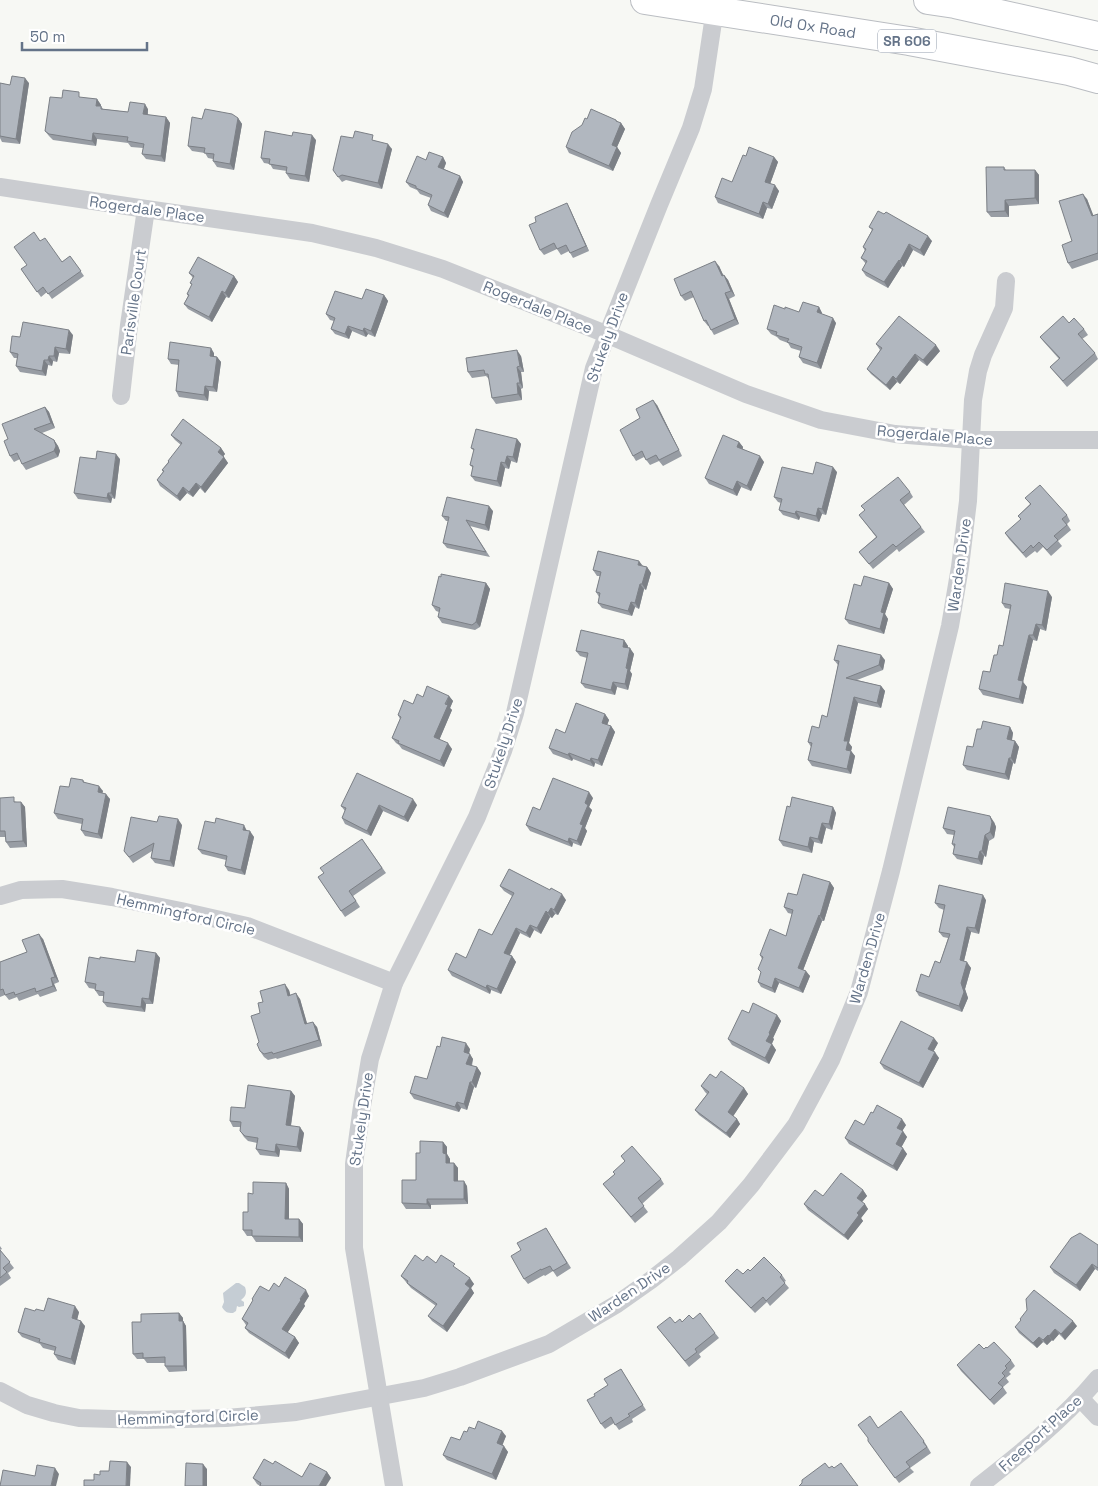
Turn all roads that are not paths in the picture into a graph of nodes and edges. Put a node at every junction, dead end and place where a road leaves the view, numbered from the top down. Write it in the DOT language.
graph roads {
  1 [pos="645,0"];
  2 [pos="928,0"];
  3 [pos="716,5"];
  4 [pos="1098,36"];
  5 [pos="1098,79"];
  6 [pos="0,187"];
  7 [pos="146,209"];
  8 [pos="1006,281"];
  9 [pos="606,334"];
  10 [pos="121,396"];
  11 [pos="971,440"];
  12 [pos="1098,440"];
  13 [pos="0,896"];
  14 [pos="394,983"];
  15 [pos="1098,1378"];
  16 [pos="0,1391"];
  17 [pos="378,1397"];
  18 [pos="1081,1399"];
  19 [pos="1098,1417"];
  20 [pos="394,1486"];
  21 [pos="979,1486"];
  1 -- 3 [label="main road, Old Ox Road / SR 606"];
  2 -- 4 [label="main road"];
  3 -- 5 [label="main road, Old Ox Road / SR 606"];
  3 -- 9 [label="street, Stukely Drive"];
  6 -- 7 [label="street, Rogerdale Place"];
  7 -- 9 [label="street, Rogerdale Place"];
  7 -- 10 [label="street, Parisville Court"];
  8 -- 11 [label="street, Warden Drive"];
  9 -- 11 [label="street, Rogerdale Place"];
  9 -- 14 [label="street, Stukely Drive"];
  11 -- 12 [label="street, Rogerdale Place"];
  11 -- 17 [label="street, Warden Drive"];
  13 -- 14 [label="street, Hemmingford Circle"];
  14 -- 17 [label="street, Stukely Drive"];
  15 -- 18 [label="street, Freeport Place"];
  16 -- 17 [label="street, Hemmingford Circle"];
  17 -- 20 [label="street, Stukely Drive"];
  18 -- 19 [label="street"];
  18 -- 21 [label="street, Freeport Place"];
}
